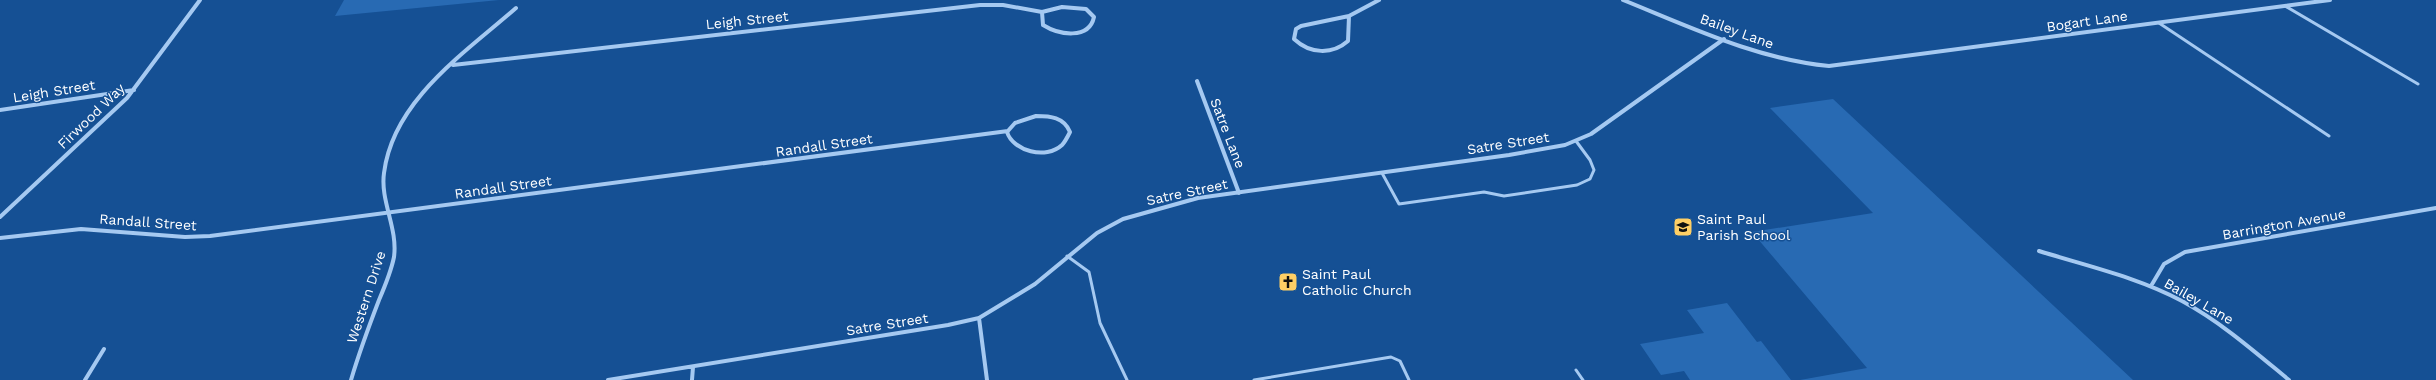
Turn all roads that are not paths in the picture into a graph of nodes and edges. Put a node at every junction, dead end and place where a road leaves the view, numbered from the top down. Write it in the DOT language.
graph roads {
  1 [pos="200,0"];
  2 [pos="1379,0"];
  3 [pos="1623,0"];
  4 [pos="2330,0"];
  5 [pos="2285,6"];
  6 [pos="516,8"];
  7 [pos="1042,12"];
  8 [pos="1349,16"];
  9 [pos="2159,22"];
  10 [pos="1724,39"];
  11 [pos="453,65"];
  12 [pos="1847,65"];
  13 [pos="1197,81"];
  14 [pos="2418,84"];
  15 [pos="134,90"];
  16 [pos="0,110"];
  17 [pos="1008,131"];
  18 [pos="2329,136"];
  19 [pos="1576,140"];
  20 [pos="1382,173"];
  21 [pos="1239,193"];
  22 [pos="2436,208"];
  23 [pos="387,214"];
  24 [pos="0,217"];
  25 [pos="0,238"];
  26 [pos="2039,251"];
  27 [pos="1067,256"];
  28 [pos="2151,286"];
  29 [pos="978,318"];
  30 [pos="104,349"];
  31 [pos="693,367"];
  32 [pos="1576,370"];
  33 [pos="85,380"];
  34 [pos="351,380"];
  35 [pos="608,380"];
  36 [pos="692,380"];
  37 [pos="987,380"];
  38 [pos="1127,380"];
  39 [pos="1254,380"];
  40 [pos="1409,380"];
  41 [pos="1583,380"];
  42 [pos="2289,380"];
  1 -- 15 [label="street, Firwood Way"];
  2 -- 8 [label="street"];
  3 -- 10 [label="street, Bailey Lane"];
  4 -- 5 [label="street, Bogart Lane"];
  5 -- 9 [label="street, Bogart Lane"];
  5 -- 14 [label="lane"];
  6 -- 11 [label="street, Western Drive"];
  7 -- 7 [label="street"];
  7 -- 11 [label="street, Leigh Street"];
  8 -- 8 [label="street"];
  9 -- 12 [label="street, Bogart Lane"];
  9 -- 18 [label="lane"];
  10 -- 12 [label="street, Bailey Lane"];
  10 -- 19 [label="street, Satre Street"];
  11 -- 23 [label="street, Western Drive"];
  13 -- 21 [label="street, Satre Lane"];
  15 -- 16 [label="street, Leigh Street"];
  15 -- 24 [label="street, Firwood Way"];
  17 -- 17 [label="street"];
  17 -- 23 [label="street, Randall Street"];
  19 -- 20 [label="street, Satre Street"];
  19 -- 20 [label="lane"];
  20 -- 21 [label="street, Satre Street"];
  21 -- 27 [label="street, Satre Street"];
  22 -- 28 [label="street, Barrington Avenue"];
  23 -- 25 [label="street, Randall Street"];
  23 -- 34 [label="street, Western Drive"];
  26 -- 28 [label="street, Bailey Lane"];
  27 -- 29 [label="street, Satre Street"];
  27 -- 38 [label="lane"];
  28 -- 42 [label="street, Bailey Lane"];
  29 -- 31 [label="street, Satre Street"];
  29 -- 37 [label="street"];
  30 -- 33 [label="street"];
  31 -- 35 [label="street, Satre Street"];
  31 -- 36 [label="street"];
  32 -- 41 [label="lane"];
  39 -- 40 [label="lane"];
}
